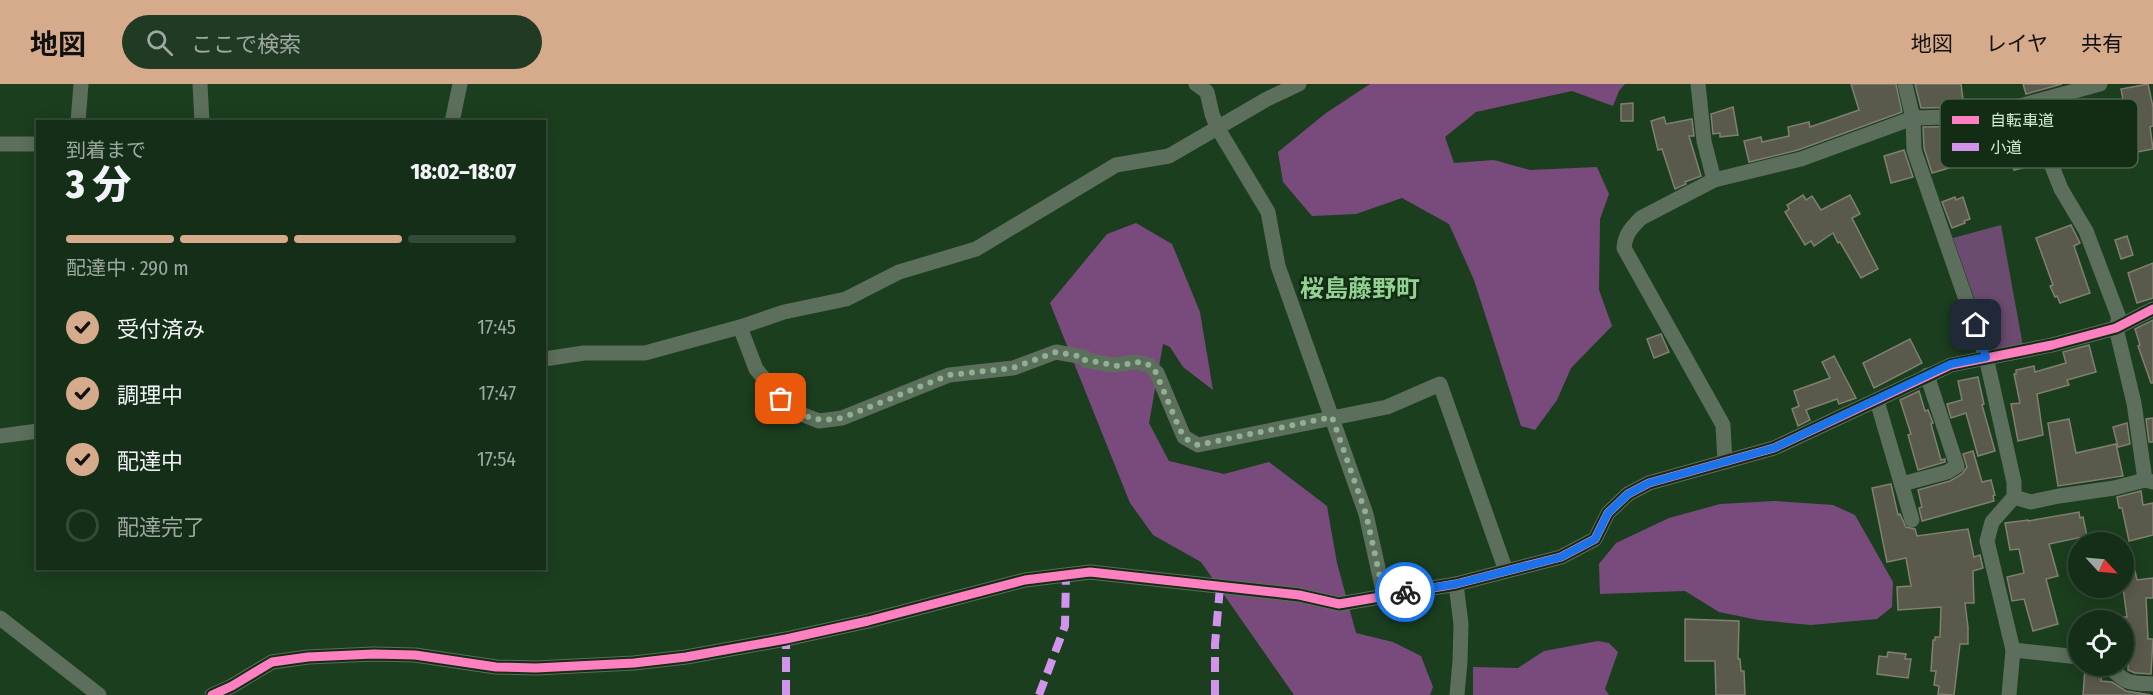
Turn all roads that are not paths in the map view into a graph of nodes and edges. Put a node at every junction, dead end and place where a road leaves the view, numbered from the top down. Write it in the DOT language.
graph roads {
  1 [pos="81,84"];
  2 [pos="200,84"];
  3 [pos="460,84"];
  4 [pos="1196,84"];
  5 [pos="1299,84"];
  6 [pos="1698,84"];
  7 [pos="1905,84"];
  8 [pos="2100,84"];
  9 [pos="2045,99"];
  10 [pos="1940,117"];
  11 [pos="1913,118"];
  12 [pos="78,120"];
  13 [pos="202,120"];
  14 [pos="452,120"];
  15 [pos="1217,127"];
  16 [pos="0,144"];
  17 [pos="36,144"];
  18 [pos="2053,168"];
  19 [pos="1714,180"];
  20 [pos="2153,309"];
  21 [pos="741,327"];
  22 [pos="2116,328"];
  23 [pos="546,354"];
  24 [pos="1986,357"];
  25 [pos="1927,375"];
  26 [pos="1877,400"];
  27 [pos="1332,417"];
  28 [pos="36,431"];
  29 [pos="0,436"];
  30 [pos="1725,462"];
  31 [pos="2149,481"];
  32 [pos="1902,484"];
  33 [pos="2014,497"];
  34 [pos="1912,520"];
  35 [pos="1506,571"];
  36 [pos="1456,584"];
  37 [pos="1384,595"];
  38 [pos="0,618"];
  39 [pos="2013,650"];
  40 [pos="2068,656"];
  41 [pos="2118,676"];
  42 [pos="2153,684"];
  43 [pos="99,695"];
  44 [pos="212,695"];
  45 [pos="1457,695"];
  46 [pos="2009,695"];
  1 -- 12 [label="street"];
  2 -- 13 [label="street"];
  3 -- 14 [label="street"];
  4 -- 15 [label="street"];
  5 -- 15 [label="street"];
  6 -- 19 [label="street"];
  7 -- 11 [label="street"];
  8 -- 9 [label="street"];
  10 -- 11 [label="street"];
  11 -- 19 [label="street"];
  11 -- 24 [label="street"];
  15 -- 21 [label="street"];
  15 -- 27 [label="street"];
  16 -- 17 [label="street"];
  18 -- 22 [label="street"];
  19 -- 30 [label="street"];
  20 -- 22 [label="street"];
  21 -- 23 [label="street"];
  21 -- 27 [label="street"];
  22 -- 24 [label="street"];
  22 -- 31 [label="street"];
  24 -- 25 [label="street"];
  24 -- 33 [label="street"];
  25 -- 26 [label="street"];
  25 -- 32 [label="street"];
  26 -- 30 [label="street"];
  26 -- 32 [label="street"];
  27 -- 35 [label="street"];
  27 -- 37 [label="street"];
  28 -- 29 [label="street"];
  30 -- 35 [label="street"];
  31 -- 33 [label="street"];
  32 -- 34 [label="street"];
  33 -- 39 [label="street"];
  35 -- 36 [label="street"];
  36 -- 37 [label="street"];
  36 -- 45 [label="street"];
  37 -- 44 [label="street"];
  38 -- 43 [label="street"];
  39 -- 40 [label="street"];
  39 -- 46 [label="street"];
  41 -- 42 [label="street"];
}
